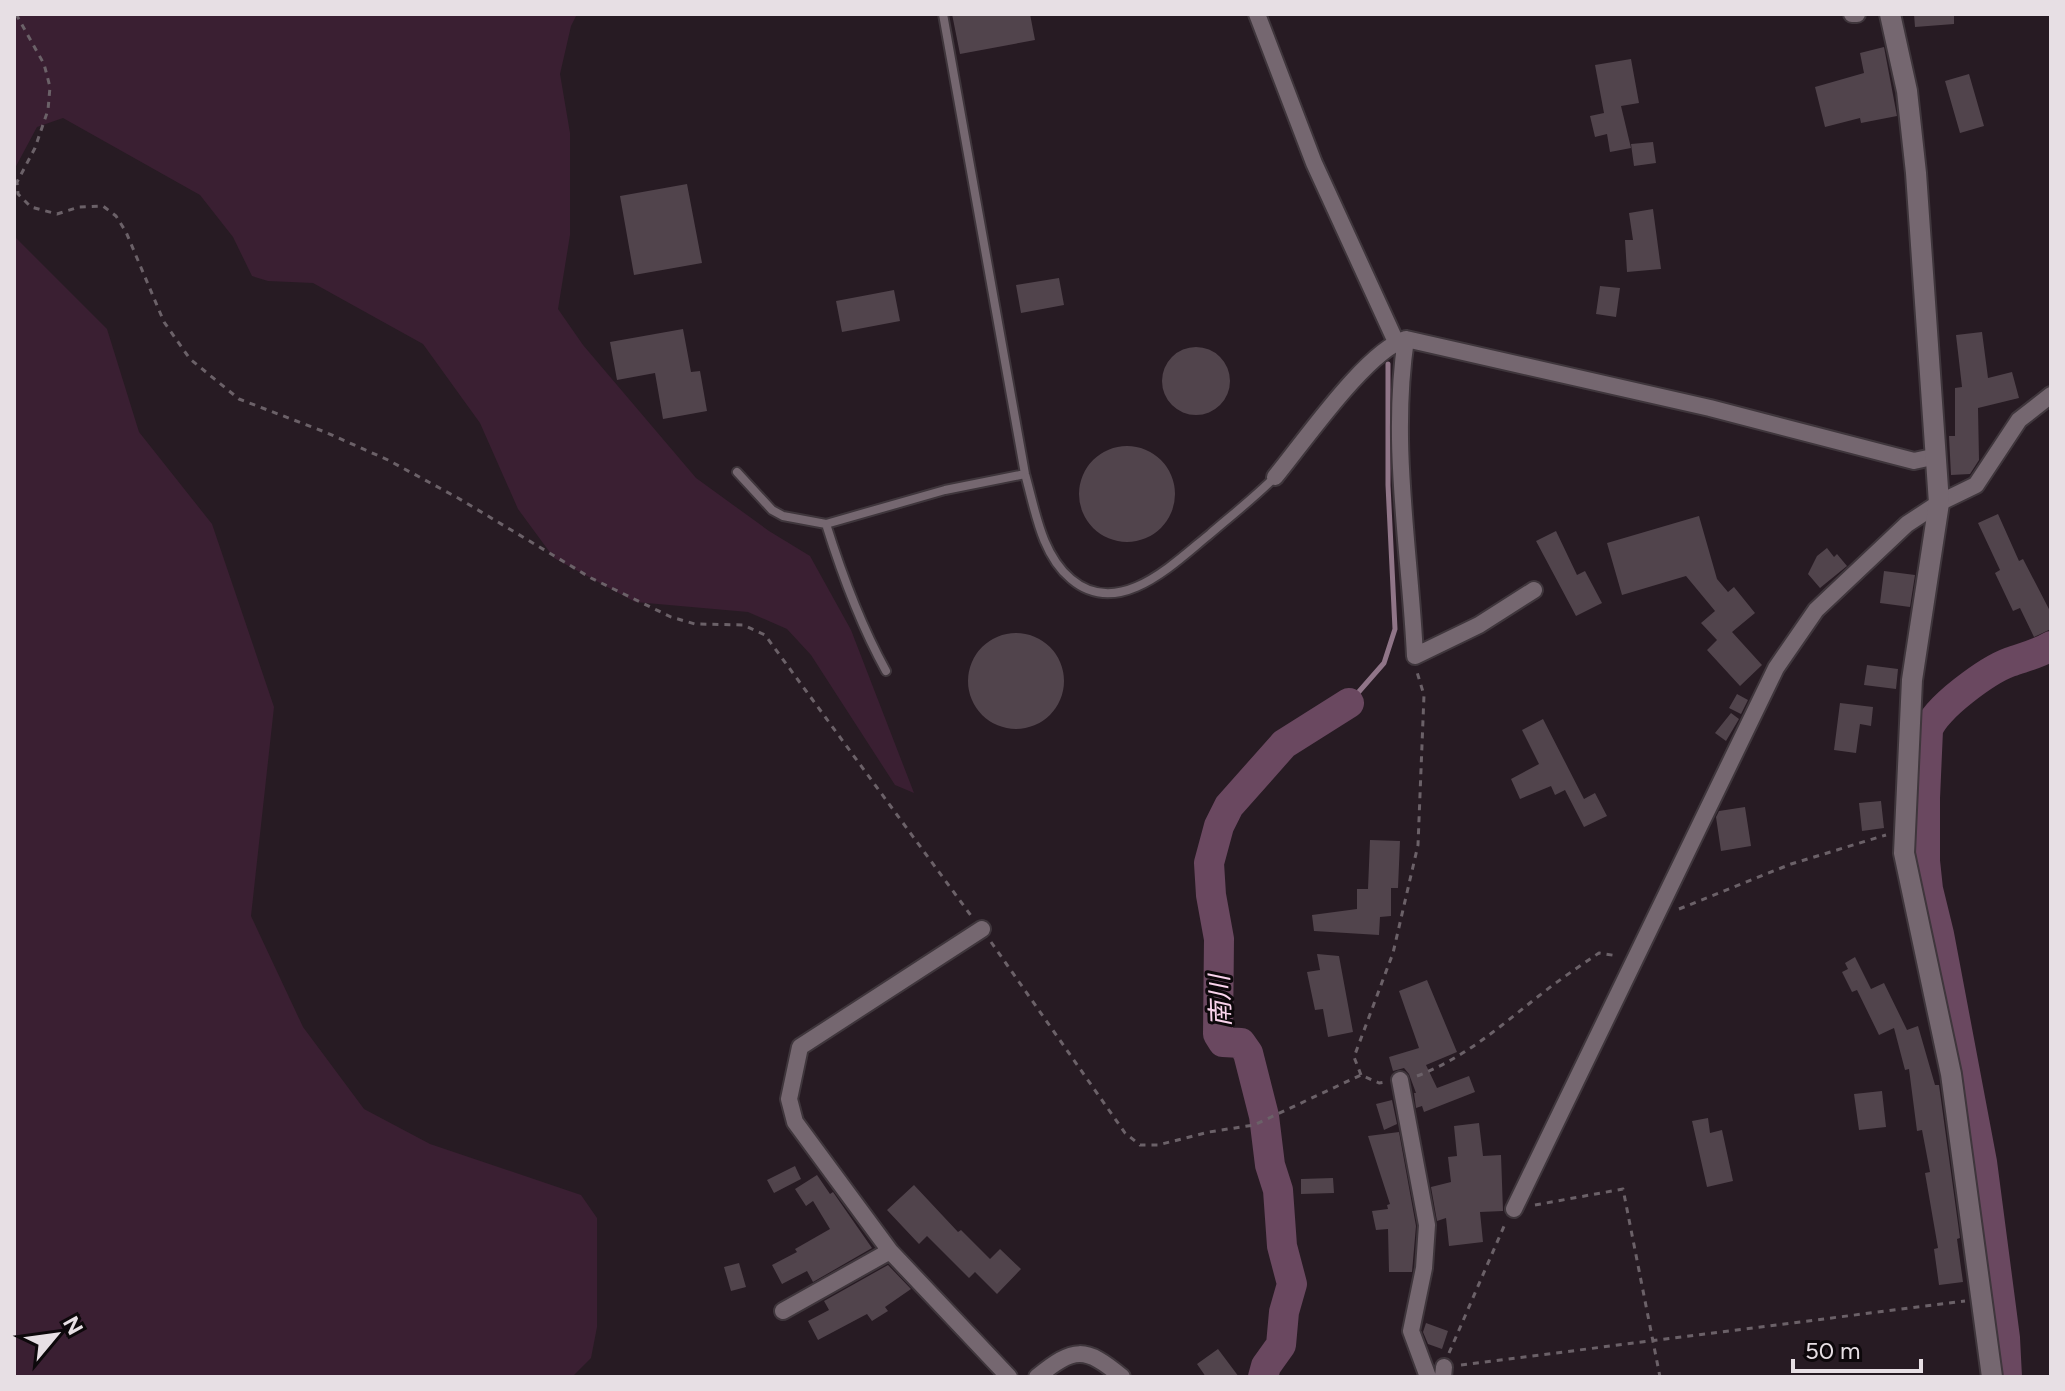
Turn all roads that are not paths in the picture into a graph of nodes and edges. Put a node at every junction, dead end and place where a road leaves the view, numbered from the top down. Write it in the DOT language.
graph roads {
  1 [pos="943,14"];
  2 [pos="1257,14"];
  3 [pos="1890,14"];
  4 [pos="1401,340"];
  5 [pos="2051,395"];
  6 [pos="1937,456"];
  7 [pos="737,472"];
  8 [pos="1025,474"];
  9 [pos="1275,477"];
  10 [pos="1939,503"];
  11 [pos="826,524"];
  12 [pos="1534,590"];
  13 [pos="886,671"];
  14 [pos="982,929"];
  15 [pos="1400,1080"];
  16 [pos="1514,1209"];
  17 [pos="890,1251"];
  18 [pos="783,1311"];
  19 [pos="1009,1377"];
  20 [pos="1037,1377"];
  21 [pos="1122,1377"];
  22 [pos="1428,1377"];
  23 [pos="1992,1377"];
  1 -- 8 [label="lane"];
  2 -- 4 [label="street"];
  3 -- 6 [label="street"];
  4 -- 6 [label="street"];
  4 -- 9 [label="street"];
  4 -- 12 [label="street"];
  5 -- 10 [label="street"];
  6 -- 10 [label="street"];
  7 -- 11 [label="lane"];
  8 -- 9 [label="lane"];
  8 -- 11 [label="lane"];
  10 -- 16 [label="street"];
  10 -- 23 [label="street"];
  11 -- 13 [label="lane"];
  14 -- 17 [label="street"];
  15 -- 22 [label="street"];
  17 -- 18 [label="street"];
  17 -- 19 [label="street"];
  20 -- 21 [label="street"];
}
